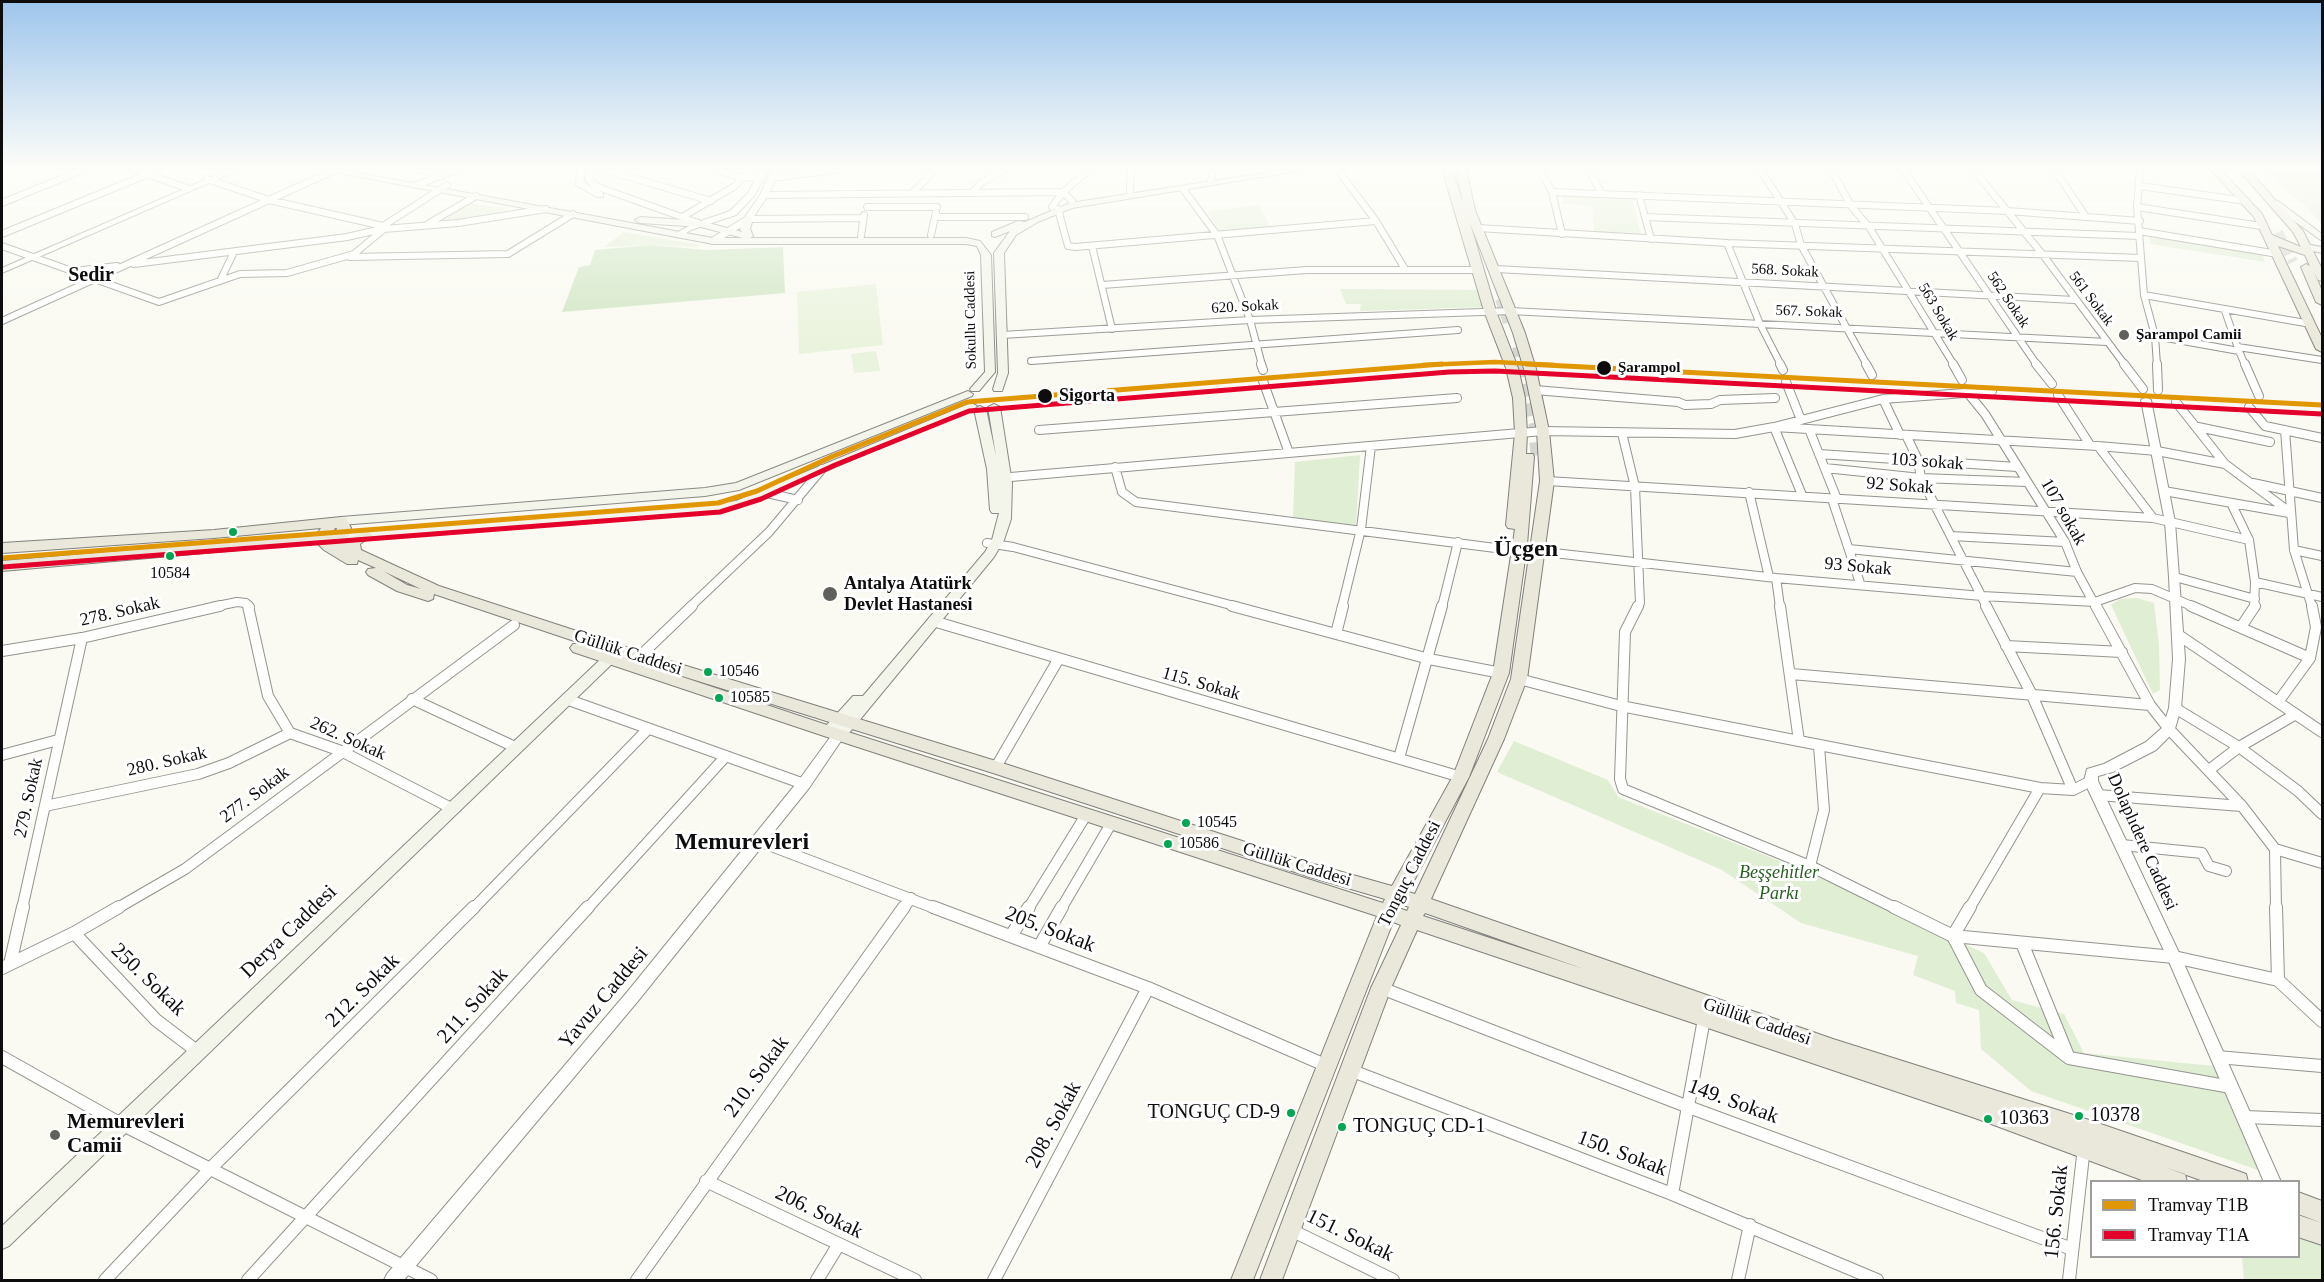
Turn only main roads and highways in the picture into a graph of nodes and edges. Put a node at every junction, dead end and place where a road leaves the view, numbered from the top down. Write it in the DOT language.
graph roads {
  1 [pos="643,229"];
  2 [pos="717,229"];
  3 [pos="745,229"];
  4 [pos="1008,229"];
  5 [pos="1022,229"];
  6 [pos="1469,229"];
  7 [pos="1471,229"];
  8 [pos="2267,229"];
  9 [pos="2268,229"];
  10 [pos="2290,229"];
  11 [pos="2292,229"];
  12 [pos="2310,229"];
  13 [pos="1476,230"];
  14 [pos="2269,232"];
  15 [pos="996,234"];
  16 [pos="2295,234"];
  17 [pos="984,235"];
  18 [pos="748,236"];
  19 [pos="2322,238"];
  20 [pos="1005,243"];
  21 [pos="979,245"];
  22 [pos="2292,249"];
  23 [pos="2307,250"];
  24 [pos="2322,250"];
  25 [pos="2278,254"];
  26 [pos="2311,261"];
  27 [pos="2322,278"];
  28 [pos="2322,302"];
  29 [pos="1495,303"];
  30 [pos="1507,319"];
  31 [pos="2317,325"];
  32 [pos="1514,347"];
  33 [pos="2322,349"];
  34 [pos="973,399"];
  35 [pos="1000,399"];
  36 [pos="1532,456"];
  37 [pos="1000,478"];
  38 [pos="341,521"];
  39 [pos="366,535"];
  40 [pos="341,537"];
  41 [pos="321,538"];
  42 [pos="992,543"];
  43 [pos="237,545"];
  44 [pos="2,548"];
  45 [pos="349,555"];
  46 [pos="1535,556"];
  47 [pos="2,566"];
  48 [pos="609,659"];
  49 [pos="840,727"];
  50 [pos="1392,904"];
  51 [pos="1416,914"];
  52 [pos="2172,1180"];
  53 [pos="2232,1180"];
  54 [pos="2300,1204"];
  55 [pos="2322,1212"];
  56 [pos="2300,1227"];
  57 [pos="2322,1234"];
  58 [pos="2,1239"];
  59 [pos="1242,1281"];
  60 [pos="1270,1281"];
  1 -- 21 [label="main road"];
  2 -- 18 [label="main road"];
  3 -- 18 [label="main road"];
  4 -- 15 [label="main road"];
  5 -- 20 [label="main road"];
  6 -- 29 [label="main road"];
  7 -- 29 [label="main road"];
  8 -- 14 [label="main road"];
  9 -- 14 [label="main road"];
  10 -- 16 [label="main road"];
  11 -- 16 [label="main road"];
  12 -- 19 [label="main road"];
  13 -- 29 [label="main road"];
  13 -- 30 [label="main road"];
  14 -- 16 [label="main road"];
  14 -- 22 [label="main road"];
  14 -- 25 [label="main road"];
  15 -- 17 [label="main road"];
  15 -- 20 [label="main road"];
  16 -- 23 [label="main road"];
  17 -- 18 [label="main road"];
  17 -- 21 [label="main road"];
  20 -- 21 [label="main road"];
  20 -- 35 [label="main road, Sokullu Caddesi"];
  21 -- 34 [label="main road, Sokullu Caddesi"];
  22 -- 23 [label="main road"];
  22 -- 25 [label="main road"];
  23 -- 24 [label="main road"];
  23 -- 26 [label="main road"];
  25 -- 31 [label="main road"];
  26 -- 27 [label="main road"];
  26 -- 28 [label="main road"];
  26 -- 31 [label="main road"];
  29 -- 36 [label="main road"];
  30 -- 32 [label="main road"];
  30 -- 36 [label="main road"];
  31 -- 33 [label="main road"];
  34 -- 35 [label="main road"];
  34 -- 35 [label="main road"];
  34 -- 37 [label="main road, Sokullu Caddesi"];
  34 -- 38 [label="main road"];
  34 -- 39 [label="main road"];
  35 -- 37 [label="main road, Sokullu Caddesi"];
  36 -- 46 [label="main road, Tonguç Caddesi"];
  36 -- 46 [label="main road"];
  36 -- 50 [label="main road, Tonguç Caddesi"];
  37 -- 42 [label="main road, Sokullu Caddesi"];
  38 -- 40 [label="main road"];
  38 -- 41 [label="main road"];
  38 -- 44 [label="main road"];
  39 -- 40 [label="main road"];
  39 -- 45 [label="main road"];
  40 -- 41 [label="main road"];
  40 -- 45 [label="main road"];
  41 -- 43 [label="main road"];
  41 -- 45 [label="main road"];
  42 -- 49 [label="main road, Sokullu Caddesi"];
  42 -- 49 [label="main road, Sokullu Caddesi"];
  43 -- 45 [label="main road"];
  43 -- 47 [label="main road"];
  45 -- 48 [label="main road, Güllük Caddesi"];
  45 -- 49 [label="main road, Güllük Caddesi"];
  46 -- 51 [label="main road, Tonguç Caddesi"];
  48 -- 49 [label="main road, Güllük Caddesi"];
  48 -- 58 [label="main road, Derya Caddesi"];
  49 -- 50 [label="main road, Güllük Caddesi"];
  49 -- 50 [label="main road, Güllük Caddesi"];
  50 -- 51 [label="main road, Güllük Caddesi"];
  50 -- 59 [label="main road, Tonguç Caddesi"];
  51 -- 52 [label="main road, Güllük Caddesi"];
  51 -- 53 [label="main road, Güllük Caddesi"];
  51 -- 60 [label="main road, Tonguç Caddesi"];
  54 -- 55 [label="main road"];
  56 -- 57 [label="main road"];
}
